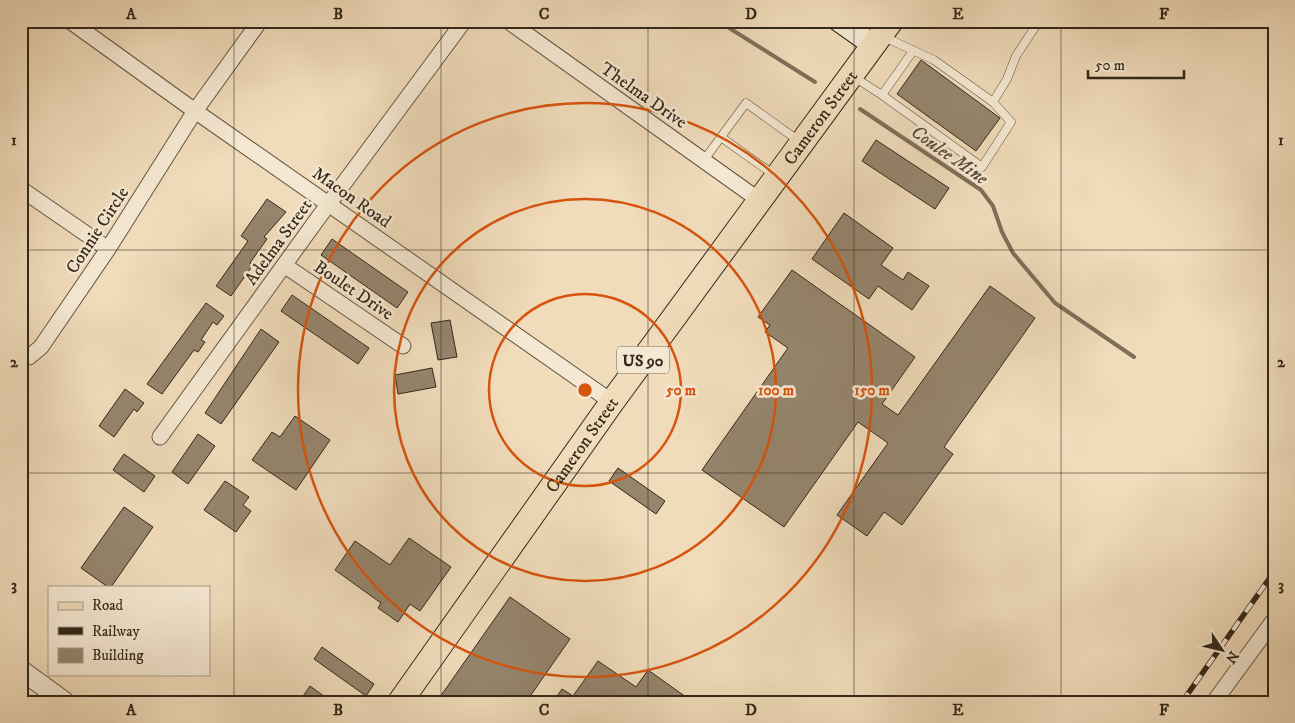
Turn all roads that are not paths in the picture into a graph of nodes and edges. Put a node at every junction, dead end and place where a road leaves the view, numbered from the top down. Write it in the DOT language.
graph roads {
  1 [pos="70,21"];
  2 [pos="260,21"];
  3 [pos="464,21"];
  4 [pos="508,21"];
  5 [pos="840,21"];
  6 [pos="1039,21"];
  7 [pos="881,34"];
  8 [pos="914,51"];
  9 [pos="851,75"];
  10 [pos="882,95"];
  11 [pos="993,102"];
  12 [pos="195,111"];
  13 [pos="721,137"];
  14 [pos="801,142"];
  15 [pos="704,160"];
  16 [pos="776,176"];
  17 [pos="21,189"];
  18 [pos="759,200"];
  19 [pos="329,204"];
  20 [pos="108,250"];
  21 [pos="284,265"];
  22 [pos="403,346"];
  23 [pos="21,356"];
  24 [pos="612,402"];
  25 [pos="160,437"];
  26 [pos="1274,620"];
  27 [pos="21,670"];
  28 [pos="60,700"];
  29 [pos="402,701"];
  30 [pos="1214,702"];
  1 -- 12 [label="street, Macon Road"];
  2 -- 12 [label="street, Connie Circle"];
  3 -- 19 [label="street, Adelma Street"];
  4 -- 15 [label="street, Thelma Drive"];
  5 -- 7 [label="main road"];
  6 -- 11 [label="lane"];
  7 -- 8 [label="lane"];
  7 -- 9 [label="main road, Cameron Street / US 90"];
  8 -- 10 [label="lane"];
  8 -- 11 [label="lane"];
  9 -- 10 [label="lane"];
  9 -- 14 [label="main road, Cameron Street / US 90"];
  10 -- 11 [label="lane"];
  12 -- 19 [label="street, Macon Road"];
  12 -- 20 [label="street, Connie Circle"];
  13 -- 14 [label="lane"];
  13 -- 15 [label="lane"];
  13 -- 16 [label="lane"];
  14 -- 16 [label="main road, Cameron Street / US 90"];
  15 -- 18 [label="street, Thelma Drive"];
  16 -- 18 [label="main road, Cameron Street / US 90"];
  17 -- 20 [label="street"];
  18 -- 24 [label="main road, Cameron Street / US 90"];
  19 -- 21 [label="street, Adelma Street"];
  19 -- 24 [label="street, Macon Road"];
  20 -- 23 [label="street, Connie Circle"];
  21 -- 22 [label="street, Boulet Drive"];
  21 -- 25 [label="street, Adelma Street"];
  24 -- 29 [label="main road, Cameron Street / US 90"];
  26 -- 30 [label="street"];
  27 -- 28 [label="street"];
}
